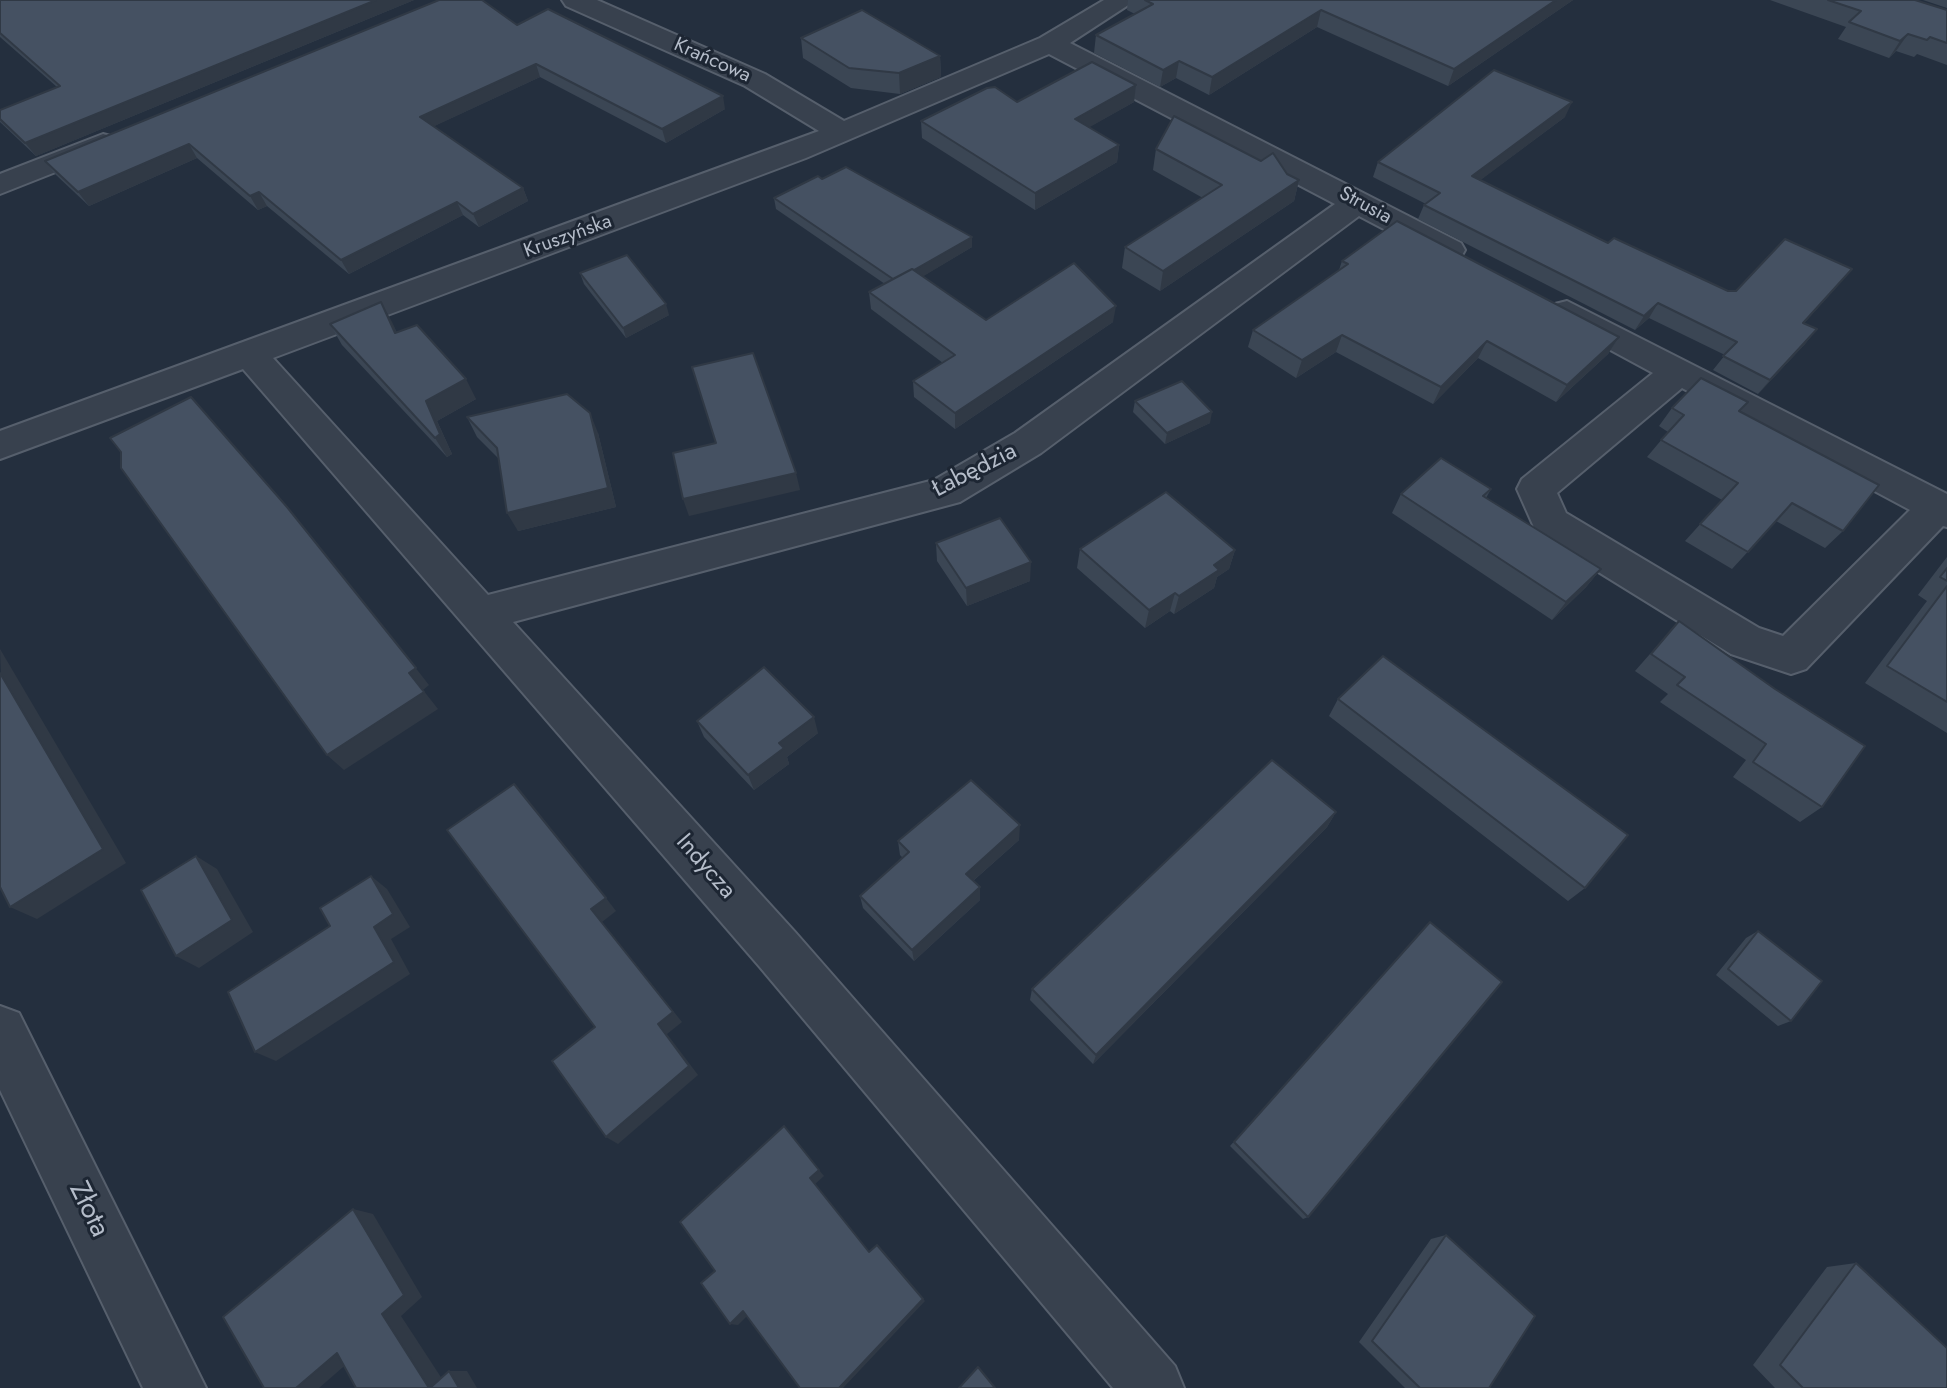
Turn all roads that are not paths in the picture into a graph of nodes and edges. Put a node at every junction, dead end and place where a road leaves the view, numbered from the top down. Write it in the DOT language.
graph roads {
  1 [pos="575,0"];
  2 [pos="1123,0"];
  3 [pos="1050,44"];
  4 [pos="129,132"];
  5 [pos="842,132"];
  6 [pos="0,185"];
  7 [pos="1358,202"];
  8 [pos="1484,268"];
  9 [pos="1540,298"];
  10 [pos="250,353"];
  11 [pos="1679,371"];
  12 [pos="0,445"];
  13 [pos="1942,509"];
  14 [pos="481,614"];
  15 [pos="0,1032"];
  16 [pos="175,1388"];
  17 [pos="1153,1388"];
  1 -- 5 [label="street, Krańcowa"];
  2 -- 3 [label="street, Kruszyńska"];
  3 -- 5 [label="street, Kruszyńska"];
  3 -- 7 [label="street, Strusia"];
  4 -- 6 [label="street"];
  5 -- 10 [label="street, Kruszyńska"];
  7 -- 8 [label="street, Strusia"];
  7 -- 14 [label="street, Łabędzia"];
  9 -- 11 [label="street"];
  10 -- 12 [label="street, Kruszyńska"];
  10 -- 14 [label="street, Indycza"];
  11 -- 13 [label="street"];
  11 -- 13 [label="street"];
  14 -- 17 [label="street, Indycza"];
  15 -- 16 [label="street, Złota"];
}
